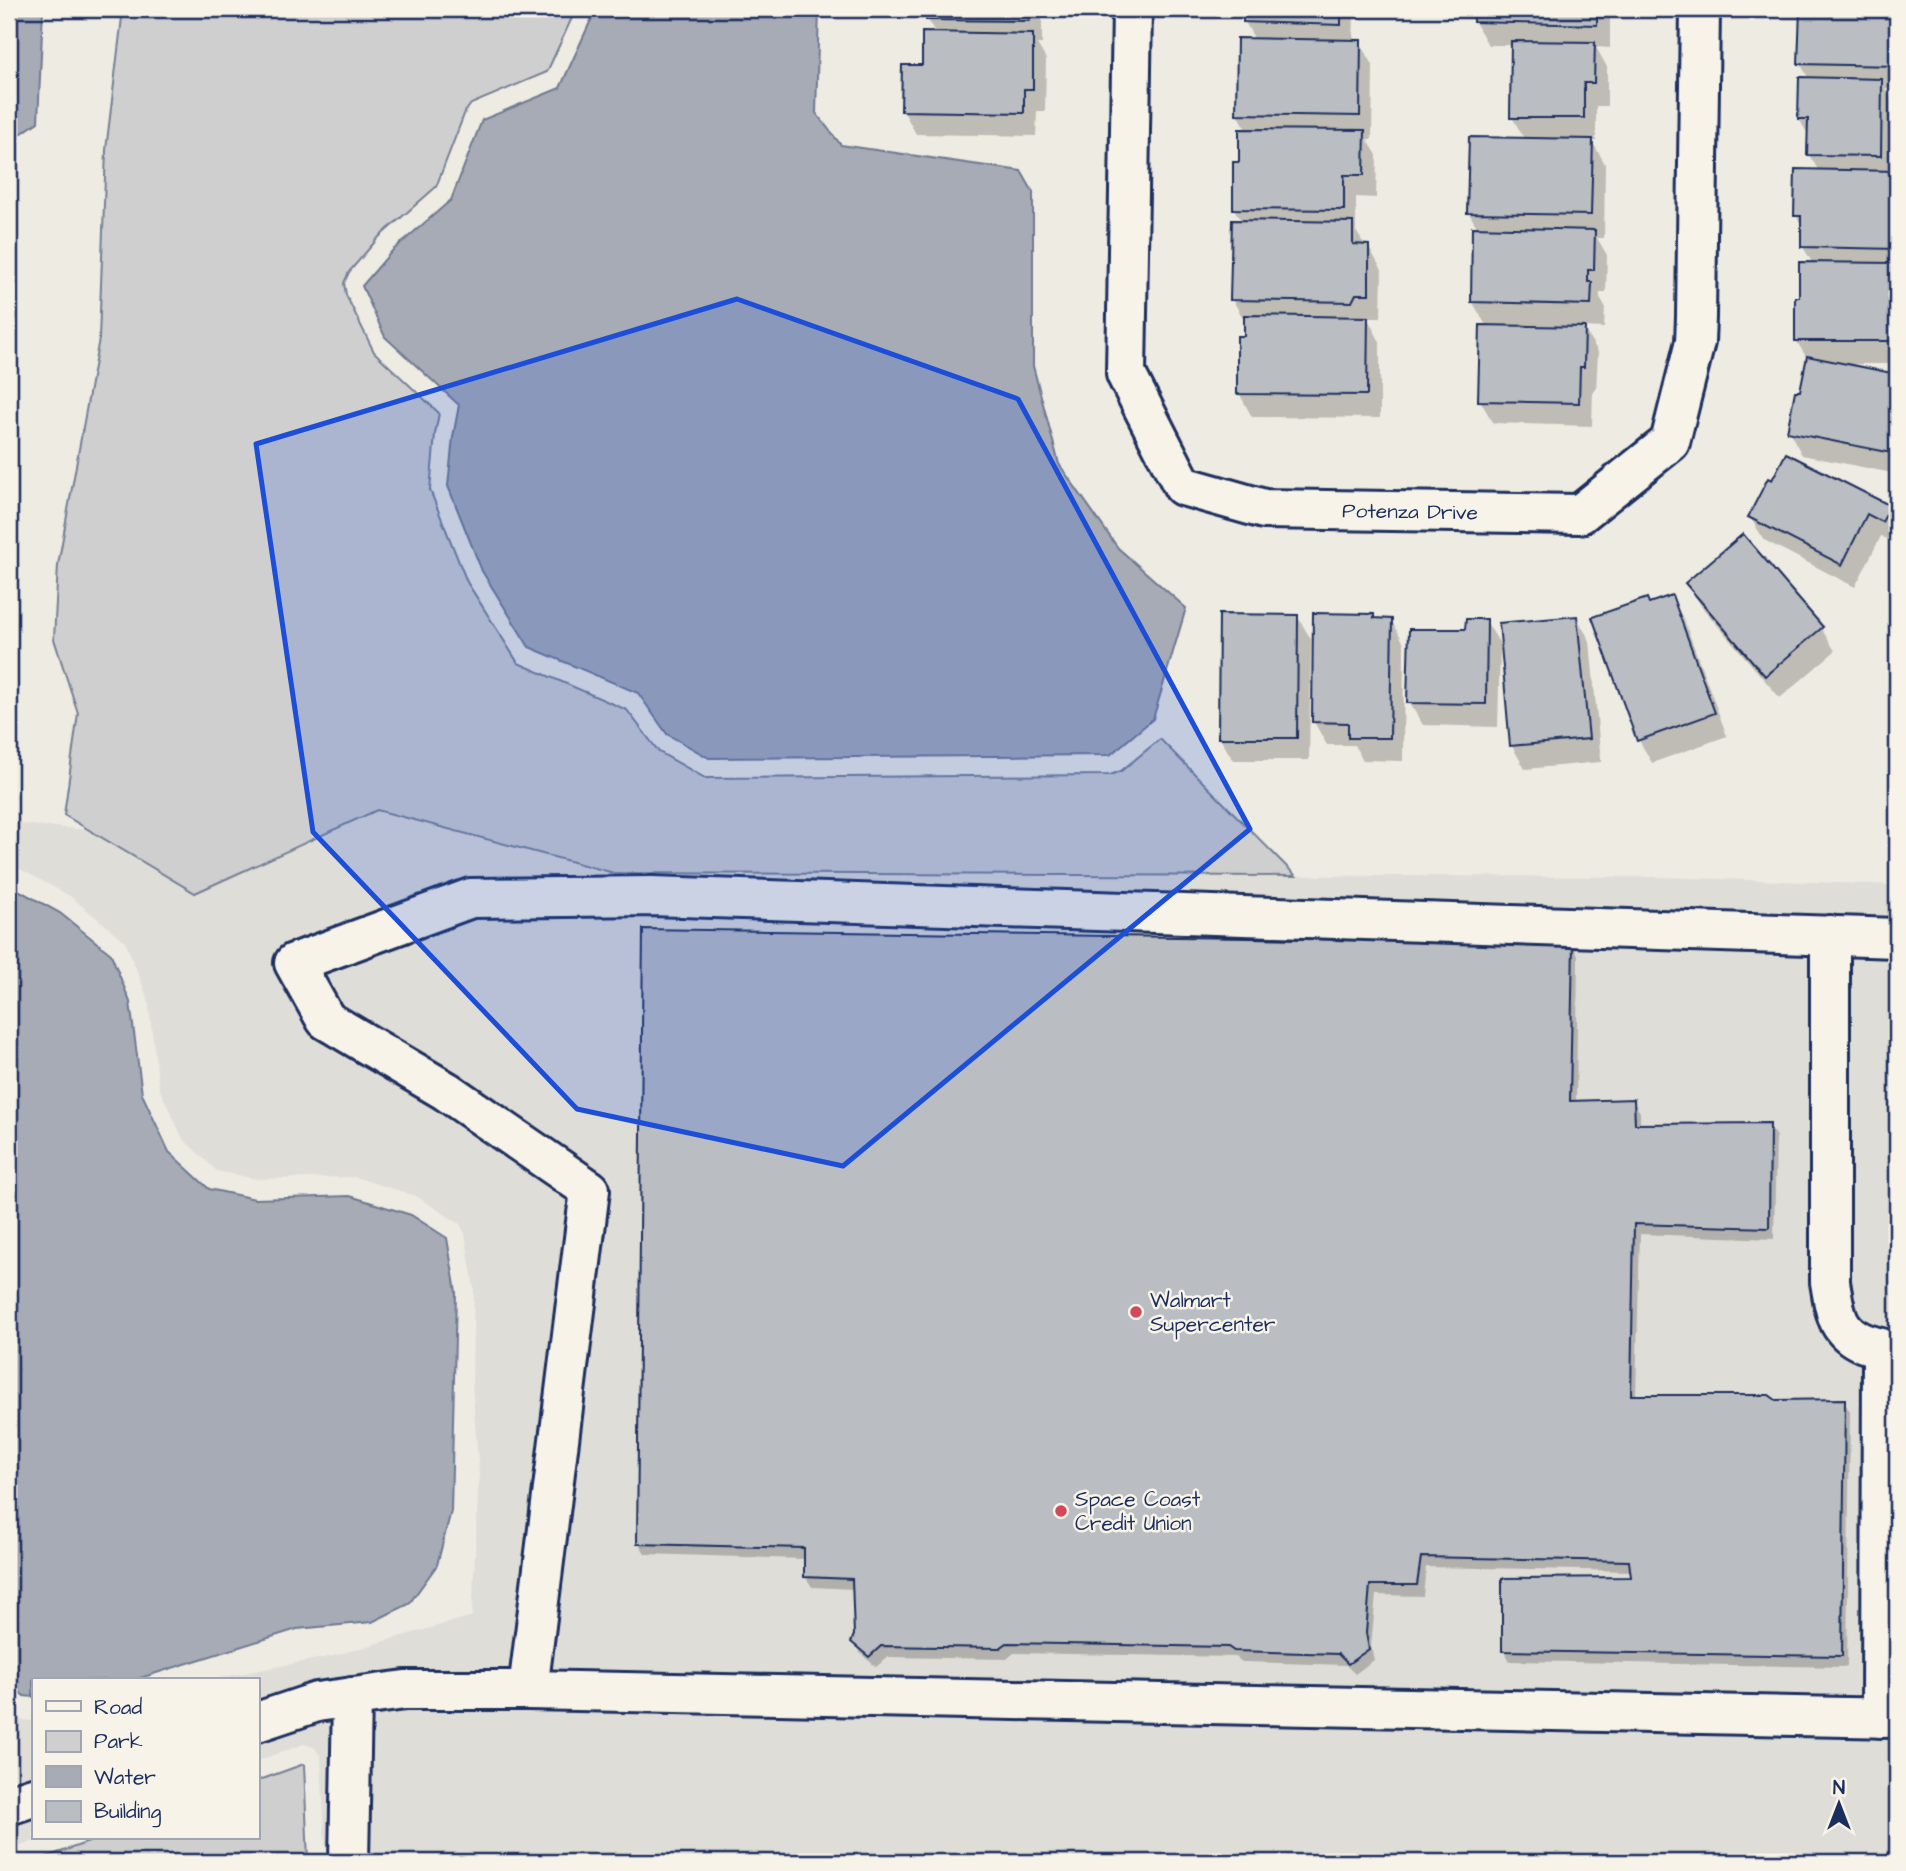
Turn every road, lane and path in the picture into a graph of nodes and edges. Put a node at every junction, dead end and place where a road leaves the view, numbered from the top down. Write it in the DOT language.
graph roads {
  1 [pos="1132,9"];
  2 [pos="1700,9"];
  3 [pos="1830,935"];
  4 [pos="1897,938"];
  5 [pos="1890,1350"];
  6 [pos="528,1690"];
  7 [pos="352,1697"];
  8 [pos="1889,1718"];
  9 [pos="259,1720"];
  10 [pos="32,1797"];
  11 [pos="9,1805"];
  12 [pos="349,1862"];
  1 -- 2 [label="street, Potenza Drive"];
  3 -- 4 [label="street"];
  3 -- 5 [label="street"];
  3 -- 6 [label="street"];
  5 -- 8 [label="street"];
  6 -- 7 [label="street"];
  6 -- 8 [label="street"];
  7 -- 9 [label="street"];
  7 -- 12 [label="street"];
  10 -- 11 [label="street"];
}
